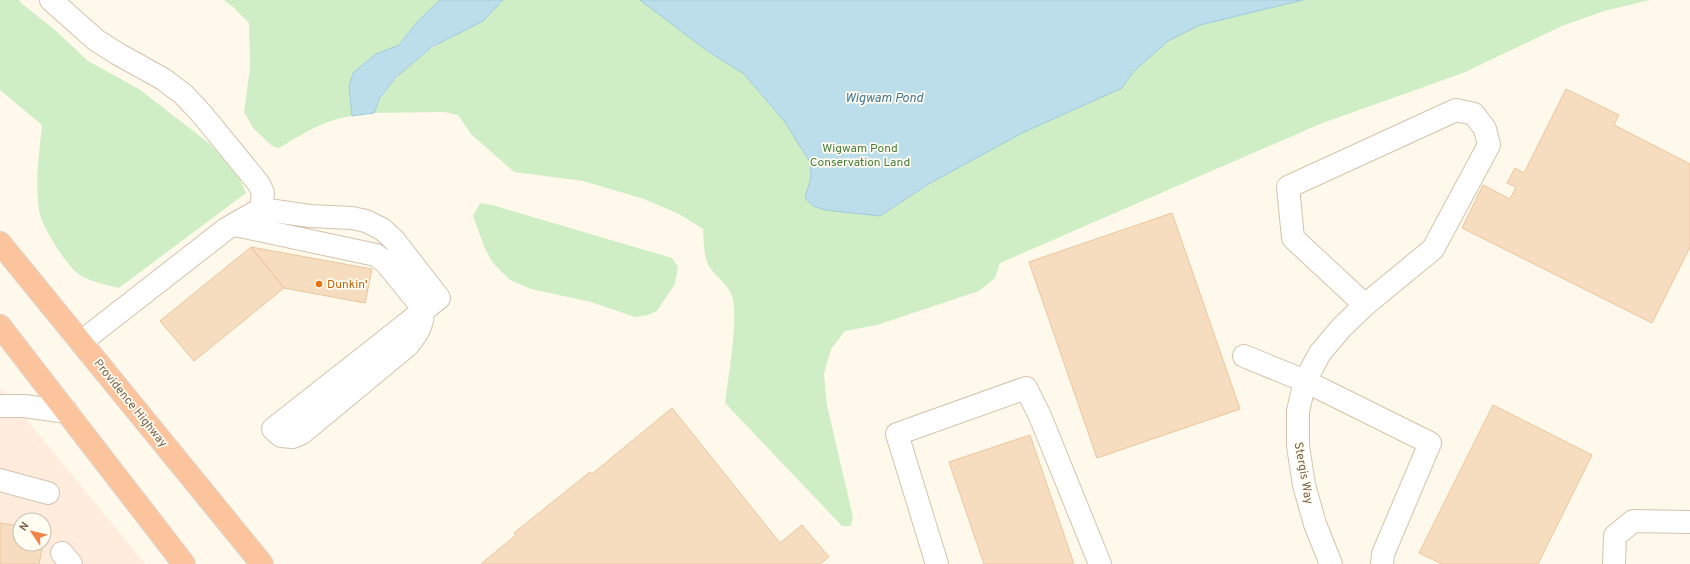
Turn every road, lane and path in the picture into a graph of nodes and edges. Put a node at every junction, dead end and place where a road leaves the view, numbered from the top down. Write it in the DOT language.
graph roads {
  1 [pos="51,0"];
  2 [pos="261,209"];
  3 [pos="234,225"];
  4 [pos="0,243"];
  5 [pos="1365,304"];
  6 [pos="423,311"];
  7 [pos="0,326"];
  8 [pos="81,342"];
  9 [pos="1244,356"];
  10 [pos="1305,381"];
  11 [pos="0,406"];
  12 [pos="67,412"];
  13 [pos="273,429"];
  14 [pos="0,480"];
  15 [pos="48,493"];
  16 [pos="1690,522"];
  17 [pos="180,562"];
  18 [pos="262,564"];
  19 [pos="937,564"];
  20 [pos="1100,564"];
  21 [pos="1331,564"];
  22 [pos="1382,564"];
  23 [pos="1614,564"];
  1 -- 2 [label="street"];
  2 -- 3 [label="street"];
  2 -- 6 [label="street"];
  3 -- 6 [label="street"];
  3 -- 8 [label="street"];
  4 -- 8 [label="highway, Providence Highway"];
  5 -- 5 [label="street, Stergis Way"];
  5 -- 10 [label="street, Stergis Way"];
  6 -- 13 [label="street"];
  7 -- 12 [label="highway"];
  8 -- 18 [label="highway, Providence Highway"];
  9 -- 10 [label="street"];
  10 -- 21 [label="street, Stergis Way"];
  10 -- 22 [label="street"];
  11 -- 12 [label="street"];
  12 -- 17 [label="highway"];
  14 -- 15 [label="street"];
  16 -- 23 [label="street"];
  19 -- 20 [label="street"];
}
